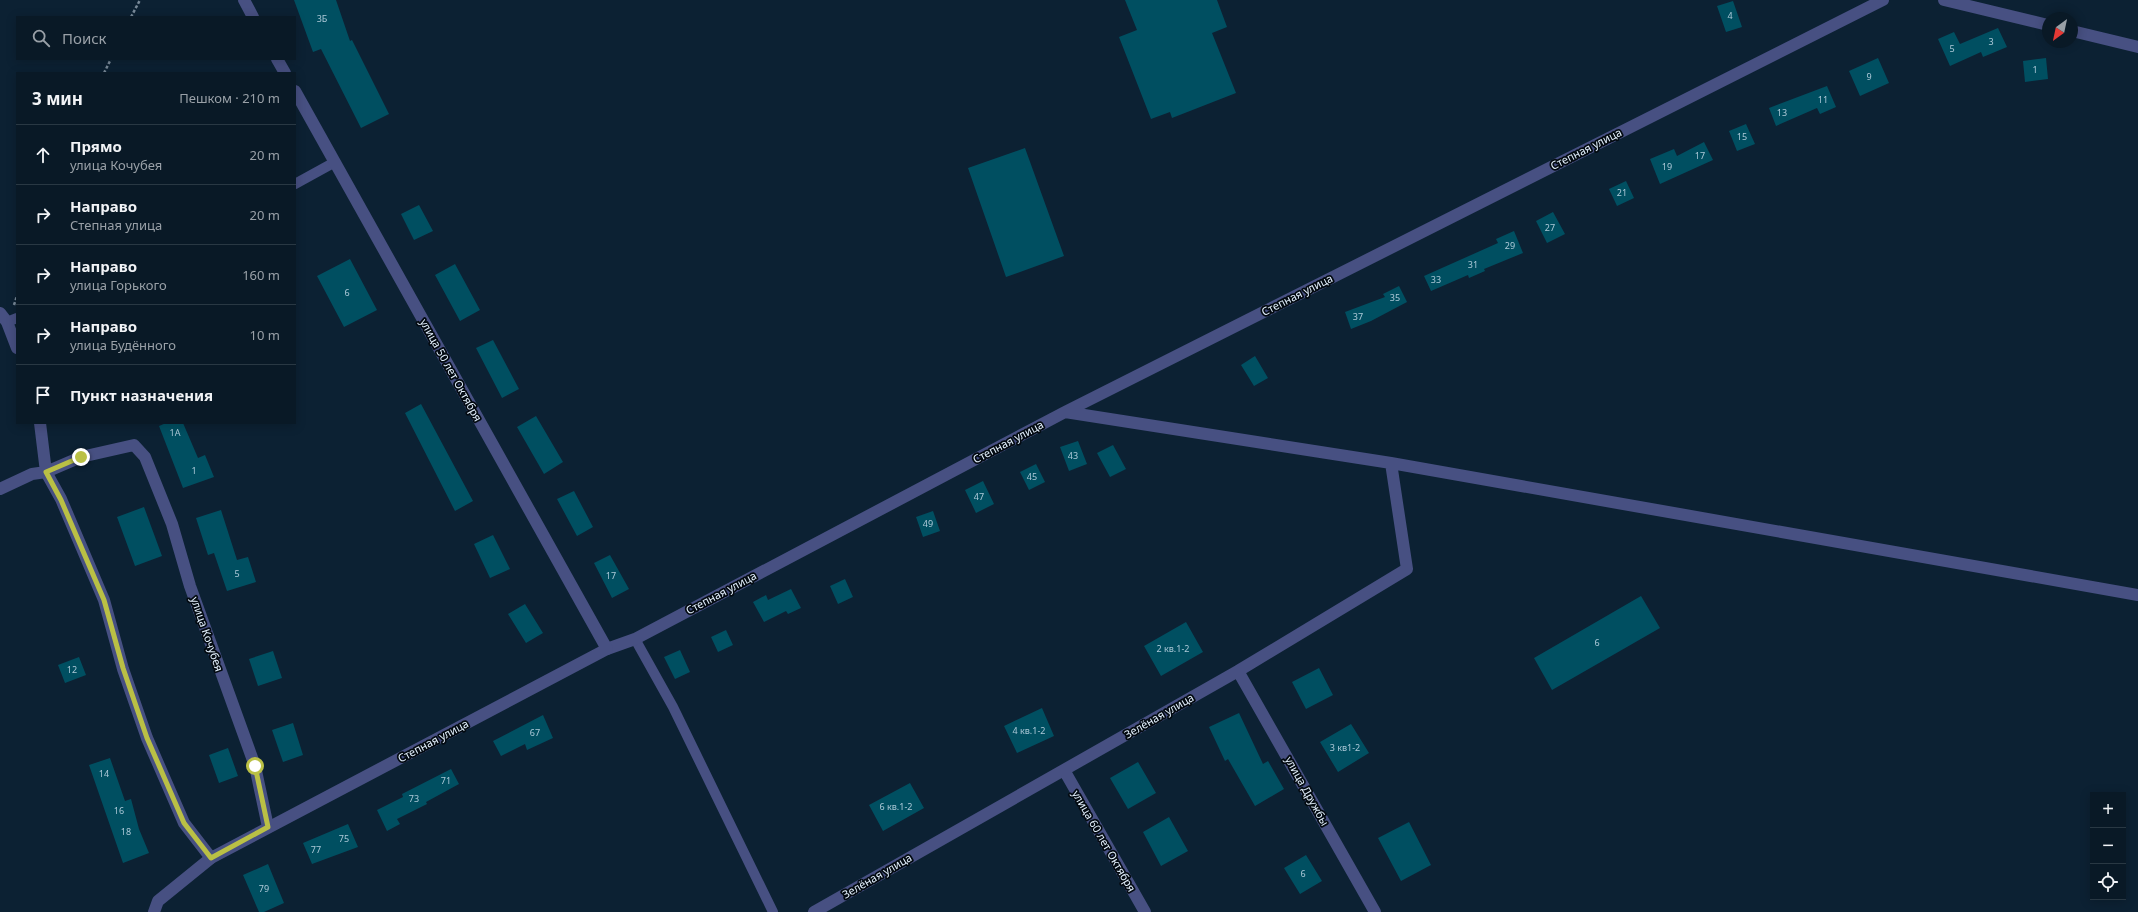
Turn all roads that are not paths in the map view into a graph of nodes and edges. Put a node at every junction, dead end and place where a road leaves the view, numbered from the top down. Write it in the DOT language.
graph roads {
  1 [pos="244,0"];
  2 [pos="1883,0"];
  3 [pos="1944,0"];
  4 [pos="253,16"];
  5 [pos="2042,24"];
  6 [pos="2078,32"];
  7 [pos="2138,47"];
  8 [pos="278,60"];
  9 [pos="284,72"];
  10 [pos="296,93"];
  11 [pos="335,162"];
  12 [pos="296,183"];
  13 [pos="8,318"];
  14 [pos="16,345"];
  15 [pos="1066,412"];
  16 [pos="40,424"];
  17 [pos="1391,463"];
  18 [pos="46,472"];
  19 [pos="0,489"];
  20 [pos="2138,595"];
  21 [pos="635,639"];
  22 [pos="607,649"];
  23 [pos="1238,670"];
  24 [pos="1064,770"];
  25 [pos="268,827"];
  26 [pos="211,858"];
  27 [pos="154,912"];
  28 [pos="773,912"];
  29 [pos="814,912"];
  30 [pos="1144,912"];
  31 [pos="1375,912"];
  1 -- 4 [label="street"];
  2 -- 15 [label="street, Степная улица"];
  3 -- 5 [label="street"];
  6 -- 7 [label="street"];
  8 -- 9 [label="street"];
  10 -- 11 [label="street, улица 50 лет Октября"];
  11 -- 12 [label="lane"];
  11 -- 22 [label="street, улица 50 лет Октября"];
  13 -- 14 [label="street"];
  15 -- 17 [label="street"];
  15 -- 21 [label="street, Степная улица"];
  16 -- 18 [label="street"];
  17 -- 20 [label="street"];
  17 -- 23 [label="street, Зелёная улица"];
  18 -- 19 [label="street"];
  18 -- 25 [label="street, улица Кочубея"];
  18 -- 26 [label="street"];
  21 -- 22 [label="street, Степная улица"];
  21 -- 28 [label="lane"];
  22 -- 25 [label="street, Степная улица"];
  23 -- 24 [label="street, Зелёная улица"];
  23 -- 31 [label="street, улица Дружбы"];
  24 -- 29 [label="street, Зелёная улица"];
  24 -- 30 [label="street, улица 60 лет Октября"];
  25 -- 26 [label="street, Степная улица"];
  26 -- 27 [label="street, Степная улица"];
}
